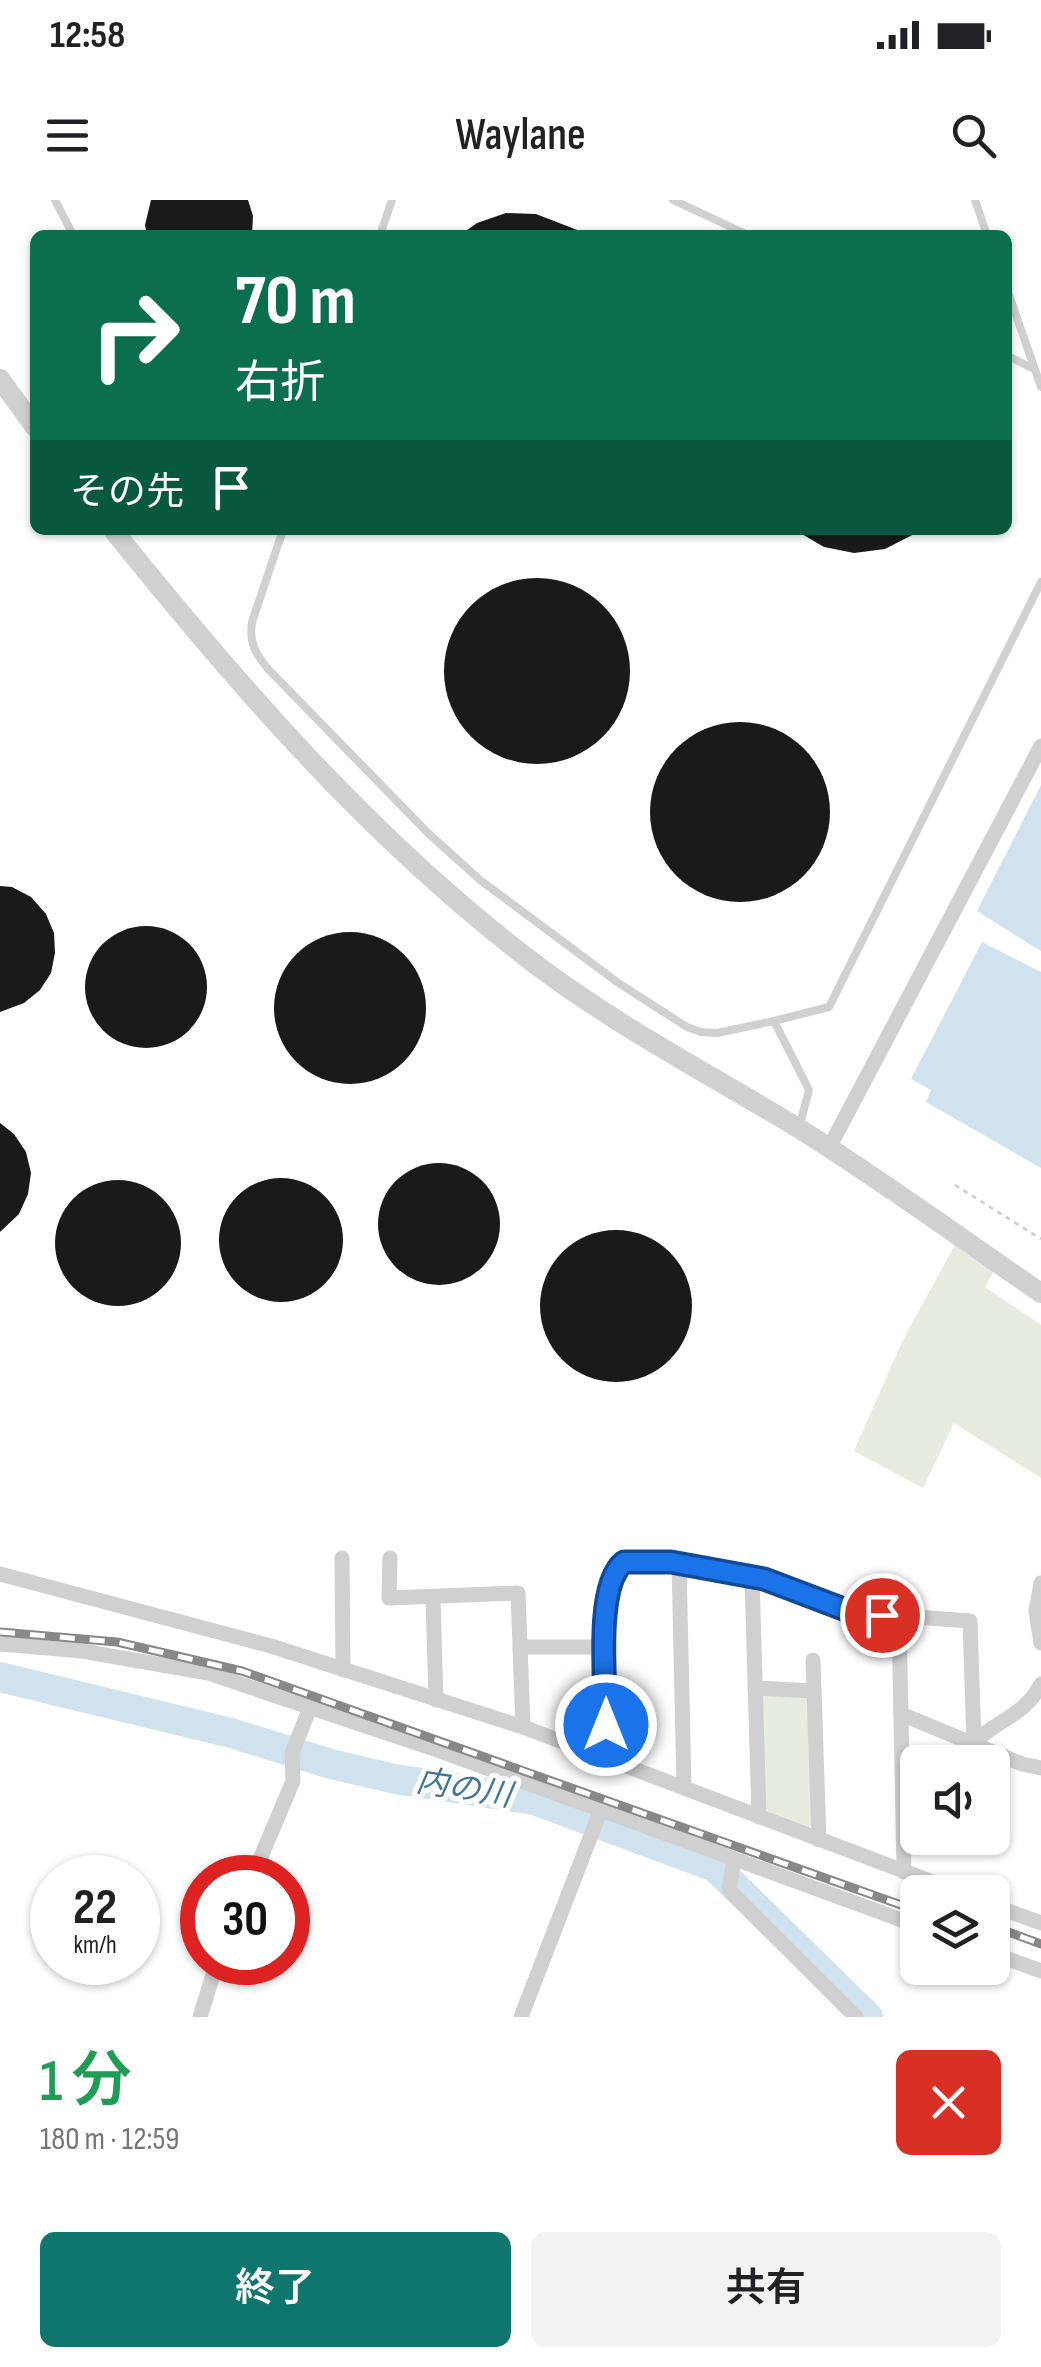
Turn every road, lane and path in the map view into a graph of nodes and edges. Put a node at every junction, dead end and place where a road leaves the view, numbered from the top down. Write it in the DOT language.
graph roads {
  1 [pos="55,200"];
  2 [pos="392,200"];
  3 [pos="673,200"];
  4 [pos="975,200"];
  5 [pos="70,230"];
  6 [pos="382,230"];
  7 [pos="737,230"];
  8 [pos="986,230"];
  9 [pos="1012,304"];
  10 [pos="1012,358"];
  11 [pos="1034,368"];
  12 [pos="0,379"];
  13 [pos="1041,387"];
  14 [pos="30,420"];
  15 [pos="117,535"];
  16 [pos="281,535"];
  17 [pos="1041,582"];
  18 [pos="1041,746"];
  19 [pos="774,1022"];
  20 [pos="799,1128"];
  21 [pos="829,1148"];
  22 [pos="954,1185"];
  23 [pos="1041,1239"];
  24 [pos="1041,1293"];
  25 [pos="342,1558"];
  26 [pos="390,1558"];
  27 [pos="679,1564"];
  28 [pos="0,1574"];
  29 [pos="752,1577"];
  30 [pos="1041,1583"];
  31 [pos="434,1596"];
  32 [pos="898,1617"];
  33 [pos="1041,1643"];
  34 [pos="0,1644"];
  35 [pos="520,1646"];
  36 [pos="606,1647"];
  37 [pos="813,1660"];
  38 [pos="343,1670"];
  39 [pos="1041,1684"];
  40 [pos="755,1688"];
  41 [pos="814,1691"];
  42 [pos="436,1700"];
  43 [pos="310,1705"];
  44 [pos="901,1714"];
  45 [pos="523,1727"];
  46 [pos="974,1743"];
  47 [pos="607,1758"];
  48 [pos="1041,1768"];
  49 [pos="684,1786"];
  50 [pos="600,1812"];
  51 [pos="759,1818"];
  52 [pos="819,1840"];
  53 [pos="262,1855"];
  54 [pos="734,1860"];
  55 [pos="904,1872"];
  56 [pos="912,1875"];
  57 [pos="1010,1912"];
  58 [pos="900,1920"];
  59 [pos="1041,1923"];
  60 [pos="1010,1960"];
  61 [pos="1041,1971"];
  62 [pos="210,1985"];
  63 [pos="200,2017"];
  64 [pos="521,2017"];
  65 [pos="856,2017"];
  1 -- 5 [label="lane"];
  2 -- 6 [label="lane"];
  3 -- 7 [label="lane"];
  4 -- 8 [label="lane"];
  9 -- 11 [label="lane"];
  10 -- 11 [label="lane"];
  11 -- 13 [label="lane"];
  12 -- 14 [label="street"];
  15 -- 20 [label="street"];
  16 -- 19 [label="lane"];
  17 -- 19 [label="lane"];
  18 -- 21 [label="street"];
  19 -- 20 [label="lane"];
  20 -- 21 [label="street"];
  21 -- 24 [label="street"];
  22 -- 23 [label="path"];
  25 -- 38 [label="street"];
  26 -- 31 [label="street"];
  27 -- 29 [label="street"];
  27 -- 36 [label="street"];
  27 -- 49 [label="street"];
  28 -- 38 [label="street"];
  29 -- 32 [label="street"];
  29 -- 40 [label="street"];
  30 -- 33 [label="street"];
  31 -- 35 [label="street"];
  31 -- 42 [label="street"];
  32 -- 44 [label="street"];
  32 -- 46 [label="street"];
  34 -- 43 [label="street"];
  35 -- 36 [label="street"];
  35 -- 45 [label="street"];
  36 -- 47 [label="street"];
  37 -- 41 [label="street"];
  38 -- 42 [label="street"];
  39 -- 46 [label="street"];
  40 -- 41 [label="street"];
  40 -- 51 [label="street"];
  41 -- 52 [label="street"];
  42 -- 45 [label="street"];
  43 -- 50 [label="street"];
  43 -- 53 [label="street"];
  44 -- 46 [label="street"];
  44 -- 55 [label="street"];
  45 -- 47 [label="street"];
  46 -- 48 [label="street"];
  47 -- 49 [label="street"];
  49 -- 51 [label="street"];
  50 -- 54 [label="street"];
  50 -- 64 [label="street"];
  51 -- 52 [label="street"];
  52 -- 55 [label="street"];
  54 -- 58 [label="street"];
  54 -- 65 [label="street"];
  55 -- 56 [label="street"];
  57 -- 59 [label="street"];
  60 -- 61 [label="street"];
  62 -- 63 [label="street"];
}
